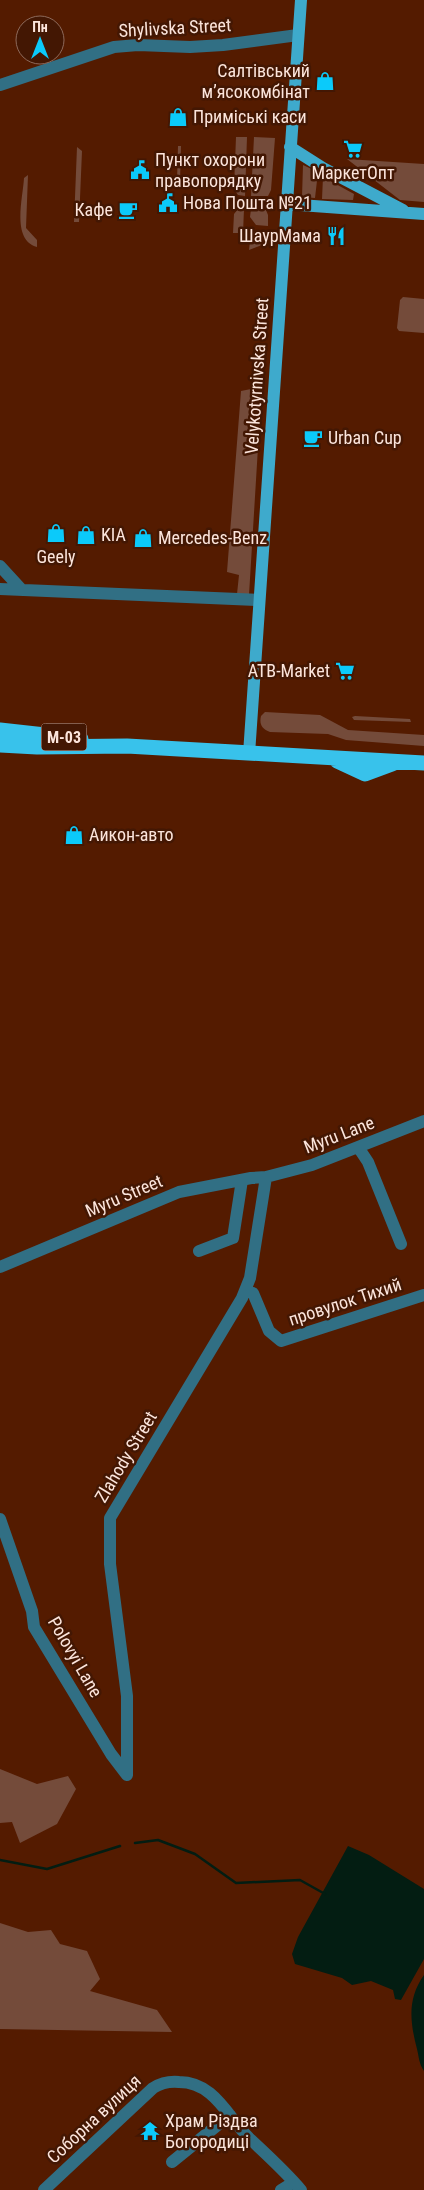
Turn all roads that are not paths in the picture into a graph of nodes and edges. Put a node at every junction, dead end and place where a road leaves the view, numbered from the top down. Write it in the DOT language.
graph roads {
  1 [pos="301,0"];
  2 [pos="298,34"];
  3 [pos="0,85"];
  4 [pos="290,147"];
  5 [pos="286,204"];
  6 [pos="407,212"];
  7 [pos="424,214"];
  8 [pos="0,566"];
  9 [pos="0,589"];
  10 [pos="22,590"];
  11 [pos="259,600"];
  12 [pos="0,730"];
  13 [pos="0,745"];
  14 [pos="127,746"];
  15 [pos="249,754"];
  16 [pos="416,763"];
  17 [pos="424,1121"];
  18 [pos="358,1147"];
  19 [pos="266,1177"];
  20 [pos="242,1180"];
  21 [pos="401,1244"];
  22 [pos="199,1251"];
  23 [pos="0,1267"];
  24 [pos="245,1290"];
  25 [pos="424,1295"];
  26 [pos="0,1519"];
  27 [pos="127,1775"];
  28 [pos="230,2115"];
  29 [pos="172,2162"];
  30 [pos="298,2186"];
  31 [pos="44,2190"];
  32 [pos="281,2190"];
  1 -- 2 [label="main road, Velykotyrnivska Street"];
  2 -- 3 [label="street, Shylivska Street"];
  2 -- 4 [label="main road, Velykotyrnivska Street"];
  4 -- 5 [label="main road, Velykotyrnivska Street"];
  4 -- 6 [label="main road"];
  5 -- 6 [label="main road"];
  5 -- 11 [label="main road, Velykotyrnivska Street"];
  6 -- 7 [label="main road"];
  8 -- 10 [label="street"];
  9 -- 10 [label="street"];
  10 -- 11 [label="street"];
  11 -- 15 [label="main road, Velykotyrnivska Street"];
  12 -- 14 [label="highway, М-03"];
  13 -- 14 [label="highway, М-03"];
  14 -- 15 [label="highway, М-03"];
  15 -- 16 [label="highway, М-03"];
  17 -- 18 [label="street, Myru Lane"];
  18 -- 19 [label="street, Myru Lane"];
  18 -- 21 [label="street"];
  19 -- 20 [label="street, Myru Street"];
  19 -- 24 [label="street, Zlahody Street"];
  20 -- 22 [label="street"];
  20 -- 23 [label="street, Myru Street"];
  24 -- 25 [label="street, провулок Тихий"];
  24 -- 27 [label="street, Zlahody Street"];
  26 -- 27 [label="street, Polovyi Lane"];
  28 -- 29 [label="street"];
  28 -- 30 [label="street"];
  28 -- 31 [label="street, Соборна вулиця"];
  30 -- 32 [label="street"];
}
